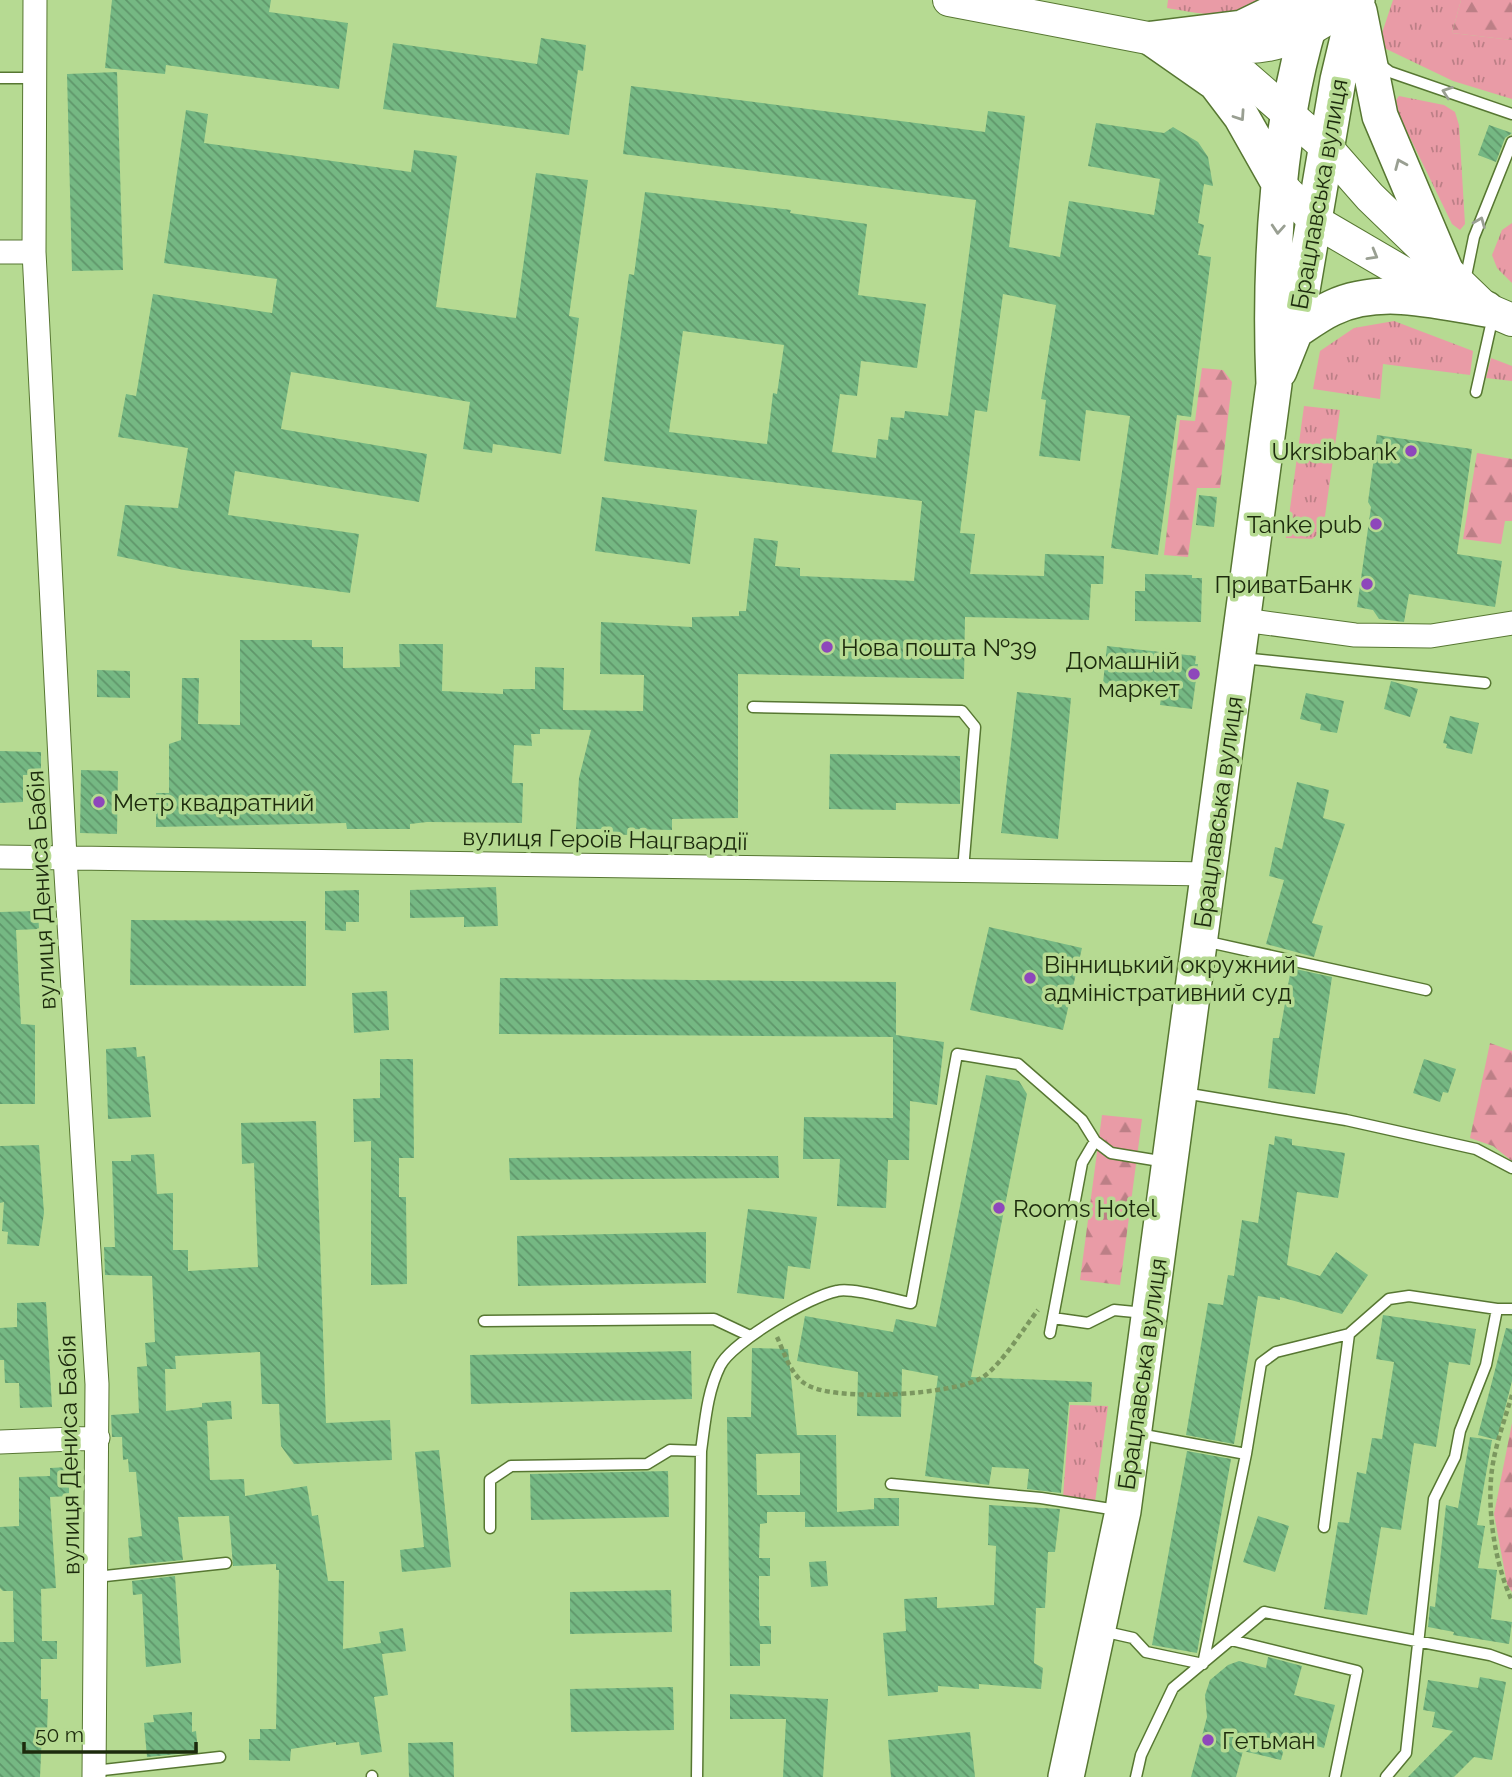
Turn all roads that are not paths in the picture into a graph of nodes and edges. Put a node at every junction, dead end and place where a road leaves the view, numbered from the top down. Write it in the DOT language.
graph roads {
  1 [pos="35,0"];
  2 [pos="949,0"];
  3 [pos="1317,0"];
  4 [pos="1357,0"];
  5 [pos="1303,16"];
  6 [pos="1153,39"];
  7 [pos="1367,54"];
  8 [pos="0,78"];
  9 [pos="34,78"];
  10 [pos="1288,112"];
  11 [pos="1512,114"];
  12 [pos="1512,142"];
  13 [pos="1326,147"];
  14 [pos="1280,185"];
  15 [pos="1315,221"];
  16 [pos="0,252"];
  17 [pos="34,252"];
  18 [pos="1480,300"];
  19 [pos="1295,331"];
  20 [pos="1274,384"];
  21 [pos="1476,392"];
  22 [pos="1244,620"];
  23 [pos="1512,623"];
  24 [pos="1239,658"];
  25 [pos="1485,683"];
  26 [pos="753,707"];
  27 [pos="0,856"];
  28 [pos="65,857"];
  29 [pos="963,870"];
  30 [pos="1210,874"];
  31 [pos="1201,941"];
  32 [pos="1426,990"];
  33 [pos="1182,1092"];
  34 [pos="1095,1141"];
  35 [pos="1172,1163"];
  36 [pos="1512,1168"];
  37 [pos="1497,1309"];
  38 [pos="1512,1309"];
  39 [pos="1151,1314"];
  40 [pos="1054,1318"];
  41 [pos="484,1321"];
  42 [pos="1050,1333"];
  43 [pos="1349,1334"];
  44 [pos="750,1336"];
  45 [pos="1134,1433"];
  46 [pos="97,1438"];
  47 [pos="0,1442"];
  48 [pos="701,1451"];
  49 [pos="1246,1454"];
  50 [pos="891,1484"];
  51 [pos="1123,1511"];
  52 [pos="1324,1527"];
  53 [pos="490,1528"];
  54 [pos="226,1563"];
  55 [pos="96,1577"];
  56 [pos="1100,1631"];
  57 [pos="1231,1640"];
  58 [pos="1416,1642"];
  59 [pos="1512,1663"];
  60 [pos="1203,1664"];
  61 [pos="220,1757"];
  62 [pos="94,1774"];
  63 [pos="697,1777"];
  64 [pos="1066,1777"];
  65 [pos="1136,1777"];
  66 [pos="1335,1777"];
  67 [pos="1386,1777"];
  1 -- 9 [label="street, вулиця Дениса Бабія"];
  2 -- 6 [label="main road"];
  3 -- 5 [label="main road, Брацлавська вулиця"];
  4 -- 5 [label="main road"];
  4 -- 7 [label="main road"];
  4 -- 13 [label="main road, Брацлавська вулиця"];
  5 -- 6 [label="main road"];
  5 -- 10 [label="main road, Брацлавська вулиця"];
  6 -- 10 [label="main road"];
  6 -- 14 [label="main road, one-way"];
  11 -- 7 [label="lane, one-way"];
  18 -- 7 [label="main road, one-way"];
  8 -- 9 [label="lane"];
  9 -- 17 [label="street, вулиця Дениса Бабія"];
  10 -- 13 [label="main road"];
  10 -- 14 [label="main road, Брацлавська вулиця"];
  18 -- 12 [label="lane, one-way"];
  13 -- 15 [label="main road, Брацлавська вулиця"];
  13 -- 18 [label="main road"];
  14 -- 15 [label="main road"];
  14 -- 20 [label="main road, Брацлавська вулиця, one-way"];
  15 -- 18 [label="main road, one-way"];
  15 -- 19 [label="main road, Брацлавська вулиця"];
  16 -- 17 [label="street"];
  17 -- 28 [label="street, вулиця Дениса Бабія"];
  18 -- 19 [label="main road"];
  18 -- 21 [label="lane"];
  19 -- 20 [label="main road, Брацлавська вулиця"];
  20 -- 22 [label="main road, Брацлавська вулиця"];
  22 -- 23 [label="street"];
  22 -- 24 [label="main road, Брацлавська вулиця"];
  24 -- 25 [label="lane"];
  24 -- 30 [label="main road, Брацлавська вулиця"];
  26 -- 29 [label="lane"];
  27 -- 28 [label="street, вулиця Героїв Нацгвардії"];
  28 -- 29 [label="street, вулиця Героїв Нацгвардії"];
  28 -- 46 [label="street, вулиця Дениса Бабія"];
  29 -- 30 [label="street, вулиця Героїв Нацгвардії"];
  30 -- 31 [label="main road, Брацлавська вулиця"];
  31 -- 32 [label="lane"];
  31 -- 33 [label="main road, Брацлавська вулиця"];
  33 -- 35 [label="main road, Брацлавська вулиця"];
  33 -- 36 [label="lane"];
  34 -- 35 [label="lane"];
  34 -- 40 [label="lane"];
  34 -- 44 [label="lane"];
  35 -- 39 [label="main road, Брацлавська вулиця"];
  37 -- 38 [label="lane"];
  37 -- 43 [label="lane"];
  37 -- 58 [label="lane"];
  39 -- 40 [label="lane"];
  39 -- 45 [label="main road, Брацлавська вулиця"];
  40 -- 42 [label="lane"];
  41 -- 44 [label="lane"];
  43 -- 49 [label="lane"];
  43 -- 52 [label="lane"];
  44 -- 48 [label="lane"];
  45 -- 49 [label="lane"];
  45 -- 51 [label="main road, Брацлавська вулиця"];
  46 -- 47 [label="street"];
  46 -- 55 [label="street, вулиця Дениса Бабія"];
  48 -- 53 [label="lane"];
  48 -- 63 [label="lane"];
  49 -- 60 [label="lane"];
  50 -- 51 [label="lane"];
  51 -- 56 [label="main road, Брацлавська вулиця"];
  54 -- 55 [label="lane"];
  55 -- 62 [label="street, вулиця Дениса Бабія"];
  56 -- 60 [label="lane"];
  56 -- 64 [label="main road, Брацлавська вулиця"];
  57 -- 58 [label="lane"];
  57 -- 60 [label="lane"];
  57 -- 66 [label="lane"];
  58 -- 59 [label="lane"];
  58 -- 67 [label="lane"];
  60 -- 65 [label="lane"];
  61 -- 62 [label="lane"];
}
